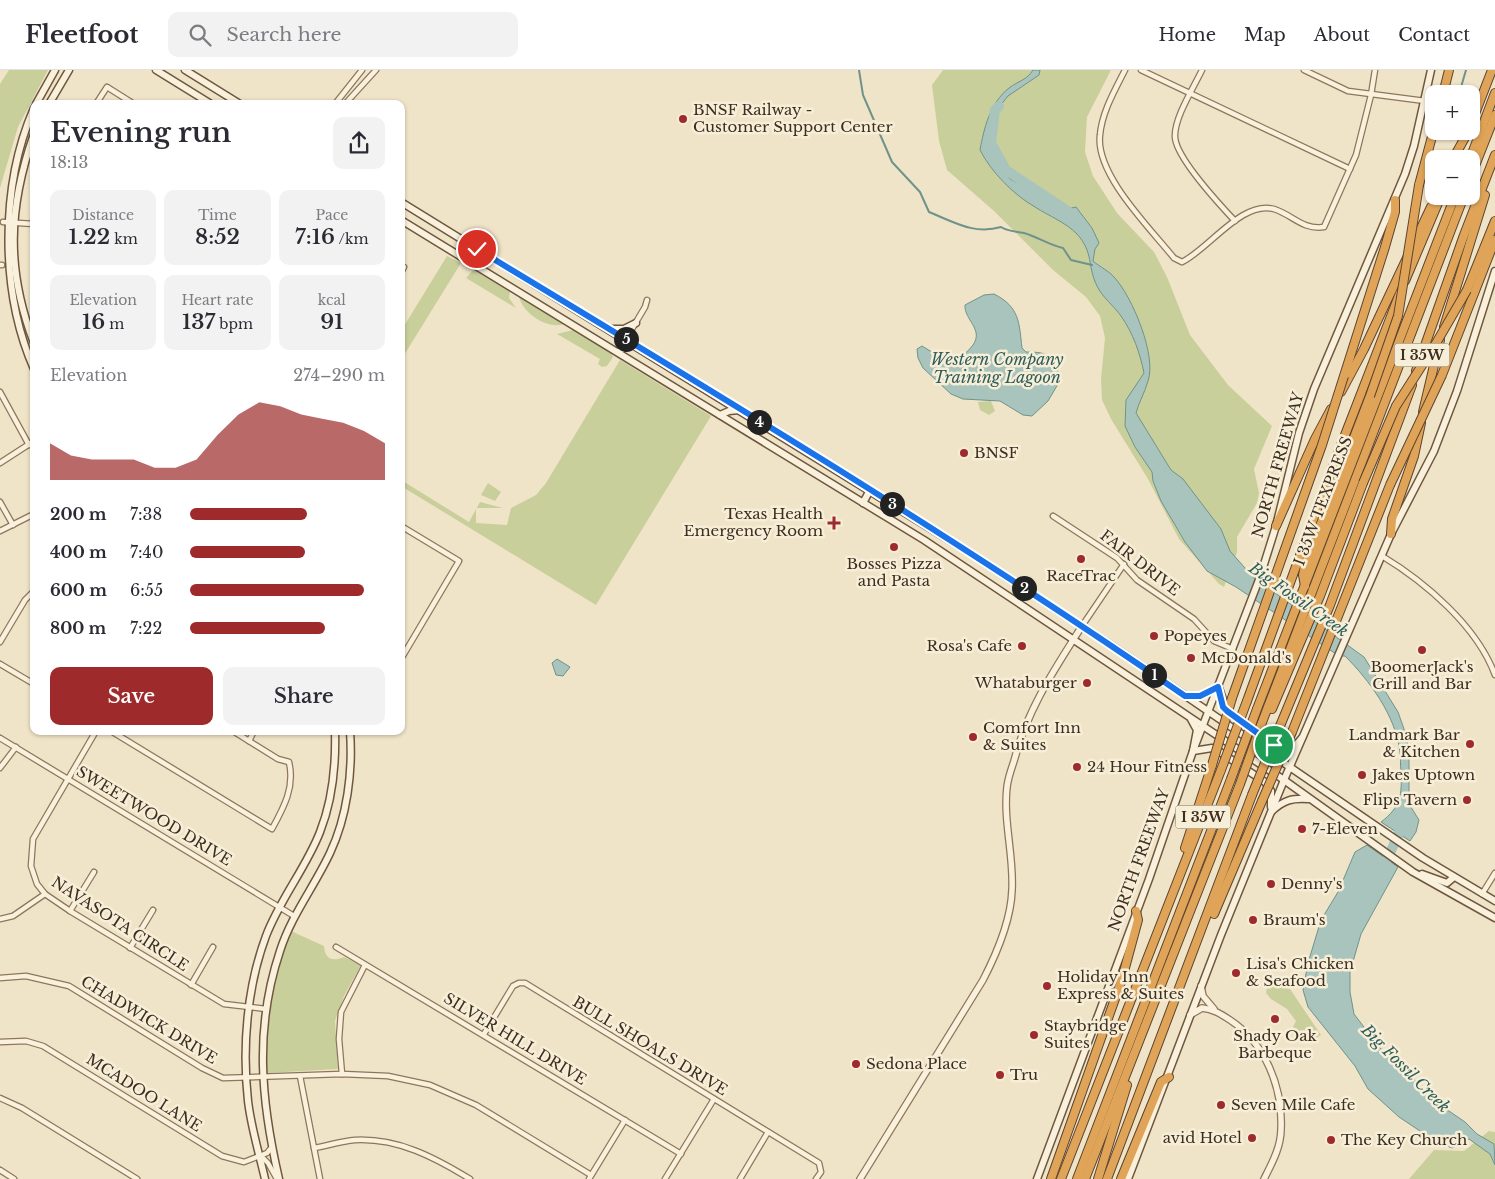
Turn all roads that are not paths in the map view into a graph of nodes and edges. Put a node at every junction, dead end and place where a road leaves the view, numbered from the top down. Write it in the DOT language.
graph roads {
  1 [pos="55,70"];
  2 [pos="69,70"];
  3 [pos="156,70"];
  4 [pos="185,70"];
  5 [pos="362,70"];
  6 [pos="376,70"];
  7 [pos="1126,70"];
  8 [pos="1141,70"];
  9 [pos="1202,70"];
  10 [pos="1304,70"];
  11 [pos="1375,70"];
  12 [pos="1431,70"];
  13 [pos="1449,70"];
  14 [pos="1492,70"];
  15 [pos="1428,85"];
  16 [pos="1445,85"];
  17 [pos="1495,93"];
  18 [pos="1191,94"];
  19 [pos="1371,95"];
  20 [pos="38,100"];
  21 [pos="51,100"];
  22 [pos="98,100"];
  23 [pos="127,100"];
  24 [pos="205,100"];
  25 [pos="234,100"];
  26 [pos="338,100"];
  27 [pos="349,100"];
  28 [pos="1425,101"];
  29 [pos="1480,101"];
  30 [pos="1495,115"];
  31 [pos="30,118"];
  32 [pos="1431,140"];
  33 [pos="30,146"];
  34 [pos="1473,150"];
  35 [pos="1480,153"];
  36 [pos="1495,155"];
  37 [pos="1495,166"];
  38 [pos="1350,170"];
  39 [pos="1395,200"];
  40 [pos="405,204"];
  41 [pos="1432,205"];
  42 [pos="1437,205"];
  43 [pos="1452,205"];
  44 [pos="1460,205"];
  45 [pos="1234,221"];
  46 [pos="1495,221"];
  47 [pos="3,222"];
  48 [pos="405,222"];
  49 [pos="13,223"];
  50 [pos="30,224"];
  51 [pos="1495,240"];
  52 [pos="477,249"];
  53 [pos="469,262"];
  54 [pos="1,265"];
  55 [pos="1495,271"];
  56 [pos="646,300"];
  57 [pos="636,323"];
  58 [pos="608,329"];
  59 [pos="30,333"];
  60 [pos="631,342"];
  61 [pos="618,352"];
  62 [pos="30,360"];
  63 [pos="0,392"];
  64 [pos="739,410"];
  65 [pos="720,415"];
  66 [pos="30,440"];
  67 [pos="30,444"];
  68 [pos="0,463"];
  69 [pos="870,490"];
  70 [pos="0,502"];
  71 [pos="863,503"];
  72 [pos="30,516"];
  73 [pos="1053,516"];
  74 [pos="13,525"];
  75 [pos="1276,526"];
  76 [pos="405,528"];
  77 [pos="0,531"];
  78 [pos="1391,534"];
  79 [pos="1382,556"];
  80 [pos="979,559"];
  81 [pos="1124,564"];
  82 [pos="972,571"];
  83 [pos="1309,589"];
  84 [pos="30,595"];
  85 [pos="1082,626"];
  86 [pos="1074,640"];
  87 [pos="0,642"];
  88 [pos="1294,648"];
  89 [pos="1233,649"];
  90 [pos="405,652"];
  91 [pos="0,664"];
  92 [pos="1495,675"];
  93 [pos="30,682"];
  94 [pos="1218,687"];
  95 [pos="1185,696"];
  96 [pos="1209,713"];
  97 [pos="1186,715"];
  98 [pos="1204,726"];
  99 [pos="1307,730"];
  100 [pos="94,735"];
  101 [pos="118,735"];
  102 [pos="239,735"];
  103 [pos="252,735"];
  104 [pos="335,735"];
  105 [pos="350,735"];
  106 [pos="0,738"];
  107 [pos="248,741"];
  108 [pos="16,747"];
  109 [pos="1193,750"];
  110 [pos="1292,767"];
  111 [pos="0,768"];
  112 [pos="68,779"];
  113 [pos="1284,780"];
  114 [pos="1309,799"];
  115 [pos="1272,812"];
  116 [pos="1184,863"];
  117 [pos="94,872"];
  118 [pos="1413,872"];
  119 [pos="1495,873"];
  120 [pos="1454,877"];
  121 [pos="45,894"];
  122 [pos="1482,894"];
  123 [pos="1495,901"];
  124 [pos="280,907"];
  125 [pos="154,910"];
  126 [pos="70,911"];
  127 [pos="1136,912"];
  128 [pos="294,916"];
  129 [pos="1495,918"];
  130 [pos="0,919"];
  131 [pos="1198,944"];
  132 [pos="213,947"];
  133 [pos="336,947"];
  134 [pos="130,948"];
  135 [pos="365,964"];
  136 [pos="0,978"];
  137 [pos="191,985"];
  138 [pos="1201,986"];
  139 [pos="249,1007"];
  140 [pos="266,1009"];
  141 [pos="1152,1012"];
  142 [pos="1218,1012"];
  143 [pos="1190,1015"];
  144 [pos="484,1034"];
  145 [pos="0,1042"];
  146 [pos="342,1074"];
  147 [pos="300,1076"];
  148 [pos="262,1077"];
  149 [pos="1169,1077"];
  150 [pos="247,1078"];
  151 [pos="0,1098"];
  152 [pos="714,1099"];
  153 [pos="625,1120"];
  154 [pos="768,1132"];
  155 [pos="272,1147"];
  156 [pos="314,1148"];
  157 [pos="681,1154"];
  158 [pos="260,1155"];
  159 [pos="0,1170"];
  160 [pos="590,1177"];
  161 [pos="14,1179"];
  162 [pos="137,1179"];
  163 [pos="265,1179"];
  164 [pos="278,1179"];
  165 [pos="320,1179"];
  166 [pos="470,1179"];
  167 [pos="665,1179"];
  168 [pos="740,1179"];
  169 [pos="816,1179"];
  170 [pos="860,1179"];
  171 [pos="1037,1179"];
  172 [pos="1050,1179"];
  173 [pos="1061,1179"];
  174 [pos="1076,1179"];
  175 [pos="1085,1179"];
  176 [pos="1098,1179"];
  177 [pos="1107,1179"];
  178 [pos="1121,1179"];
  179 [pos="1128,1179"];
  180 [pos="1264,1179"];
  1 -- 20 [label="main road"];
  2 -- 21 [label="main road"];
  3 -- 24 [label="main road"];
  4 -- 25 [label="main road"];
  5 -- 26 [label="street"];
  6 -- 27 [label="street"];
  7 -- 45 [label="street"];
  8 -- 18 [label="street"];
  9 -- 18 [label="street"];
  10 -- 19 [label="street"];
  11 -- 19 [label="street"];
  12 -- 15 [label="main road, NORTH FREEWAY"];
  13 -- 16 [label="highway"];
  14 -- 29 [label="highway"];
  17 -- 34 [label="highway"];
  18 -- 38 [label="street"];
  18 -- 45 [label="street"];
  19 -- 28 [label="street"];
  19 -- 38 [label="street"];
  22 -- 23 [label="street"];
  28 -- 39 [label="main road, NORTH FREEWAY"];
  30 -- 35 [label="highway"];
  31 -- 47 [label="main road"];
  32 -- 83 [label="highway, bridge"];
  33 -- 49 [label="main road"];
  36 -- 131 [label="highway, I 35W, bridge"];
  37 -- 78 [label="highway"];
  38 -- 45 [label="street"];
  39 -- 75 [label="main road, NORTH FREEWAY"];
  39 -- 116 [label="highway, bridge"];
  40 -- 52 [label="main road"];
  41 -- 75 [label="highway"];
  42 -- 116 [label="highway, I 35W, bridge"];
  43 -- 83 [label="highway, I 35W TEXPRESS"];
  44 -- 83 [label="highway, I 35W TEXPRESS"];
  46 -- 88 [label="highway, bridge"];
  47 -- 49 [label="street"];
  47 -- 54 [label="main road"];
  48 -- 53 [label="main road"];
  49 -- 50 [label="street"];
  49 -- 59 [label="main road"];
  51 -- 131 [label="highway, bridge"];
  52 -- 53 [label="main road"];
  52 -- 58 [label="main road"];
  53 -- 61 [label="main road"];
  54 -- 62 [label="main road"];
  55 -- 78 [label="main road"];
  56 -- 57 [label="street"];
  57 -- 58 [label="main road"];
  57 -- 60 [label="street"];
  58 -- 60 [label="main road"];
  60 -- 61 [label="main road"];
  60 -- 64 [label="main road"];
  61 -- 65 [label="main road"];
  63 -- 66 [label="street"];
  64 -- 65 [label="main road"];
  64 -- 69 [label="main road"];
  65 -- 71 [label="main road"];
  67 -- 68 [label="street"];
  69 -- 71 [label="main road"];
  69 -- 80 [label="main road"];
  70 -- 74 [label="street"];
  71 -- 82 [label="main road"];
  72 -- 74 [label="street"];
  73 -- 81 [label="street, FAIR DRIVE"];
  74 -- 77 [label="street"];
  75 -- 89 [label="main road, NORTH FREEWAY"];
  76 -- 90 [label="street"];
  78 -- 79 [label="main road"];
  79 -- 92 [label="street"];
  79 -- 99 [label="main road"];
  80 -- 82 [label="main road"];
  80 -- 85 [label="main road"];
  81 -- 85 [label="street"];
  81 -- 89 [label="street, FAIR DRIVE"];
  82 -- 86 [label="main road"];
  83 -- 88 [label="highway, I 35W TEXPRESS"];
  83 -- 174 [label="highway, I 35W TEXPRESS, bridge"];
  84 -- 87 [label="street"];
  85 -- 86 [label="street"];
  85 -- 95 [label="main road"];
  86 -- 97 [label="main road"];
  86 -- 170 [label="street"];
  88 -- 141 [label="highway, bridge"];
  89 -- 94 [label="main road, NORTH FREEWAY"];
  91 -- 93 [label="street"];
  94 -- 95 [label="main road"];
  94 -- 96 [label="main road, NORTH FREEWAY"];
  94 -- 99 [label="main road"];
  95 -- 96 [label="main road"];
  96 -- 98 [label="main road, NORTH FREEWAY"];
  96 -- 110 [label="main road"];
  97 -- 98 [label="main road"];
  97 -- 109 [label="main road"];
  98 -- 109 [label="main road, NORTH FREEWAY"];
  98 -- 113 [label="main road"];
  99 -- 110 [label="main road"];
  100 -- 112 [label="street, NAVASOTA CIRCLE"];
  101 -- 107 [label="street"];
  102 -- 107 [label="street"];
  103 -- 107 [label="street"];
  104 -- 124 [label="main road"];
  105 -- 128 [label="main road"];
  106 -- 108 [label="street, SWEETWOOD DRIVE"];
  108 -- 111 [label="street"];
  108 -- 112 [label="street, SWEETWOOD DRIVE"];
  109 -- 115 [label="main road"];
  109 -- 127 [label="main road, NORTH FREEWAY"];
  110 -- 113 [label="main road"];
  110 -- 120 [label="main road"];
  112 -- 121 [label="street, NAVASOTA CIRCLE"];
  112 -- 124 [label="street, SWEETWOOD DRIVE"];
  113 -- 114 [label="main road"];
  113 -- 115 [label="main road"];
  114 -- 115 [label="main road"];
  114 -- 118 [label="main road"];
  115 -- 138 [label="main road"];
  116 -- 173 [label="highway, I 35W"];
  117 -- 126 [label="street"];
  118 -- 120 [label="main road"];
  118 -- 129 [label="main road"];
  119 -- 122 [label="street"];
  120 -- 122 [label="main road"];
  121 -- 126 [label="street, NAVASOTA CIRCLE"];
  121 -- 130 [label="street"];
  122 -- 123 [label="main road"];
  124 -- 128 [label="street, SWEETWOOD DRIVE"];
  124 -- 139 [label="main road"];
  125 -- 134 [label="street"];
  126 -- 134 [label="street, NAVASOTA CIRCLE"];
  127 -- 171 [label="main road, NORTH FREEWAY"];
  127 -- 172 [label="highway"];
  128 -- 140 [label="main road"];
  131 -- 177 [label="highway, I 35W"];
  132 -- 137 [label="street"];
  133 -- 135 [label="street, SILVER HILL DRIVE"];
  134 -- 137 [label="street, NAVASOTA CIRCLE"];
  135 -- 144 [label="street, SILVER HILL DRIVE"];
  135 -- 146 [label="street"];
  136 -- 150 [label="street, CHADWICK DRIVE"];
  137 -- 139 [label="street, NAVASOTA CIRCLE"];
  138 -- 142 [label="street"];
  138 -- 143 [label="main road"];
  139 -- 140 [label="street, NAVASOTA CIRCLE"];
  139 -- 150 [label="main road"];
  140 -- 148 [label="main road"];
  141 -- 175 [label="highway"];
  141 -- 176 [label="highway"];
  142 -- 143 [label="street"];
  142 -- 180 [label="street"];
  143 -- 149 [label="main road"];
  144 -- 152 [label="street, BULL SHOALS DRIVE"];
  144 -- 153 [label="street, SILVER HILL DRIVE"];
  145 -- 158 [label="street, MCADOO LANE"];
  146 -- 147 [label="street, CHADWICK DRIVE"];
  146 -- 160 [label="street, CHADWICK DRIVE"];
  147 -- 148 [label="street, CHADWICK DRIVE"];
  147 -- 156 [label="street"];
  148 -- 150 [label="street, CHADWICK DRIVE"];
  148 -- 155 [label="main road"];
  149 -- 178 [label="highway"];
  149 -- 179 [label="main road"];
  150 -- 158 [label="main road"];
  151 -- 162 [label="street"];
  152 -- 154 [label="street, BULL SHOALS DRIVE"];
  152 -- 157 [label="street"];
  153 -- 157 [label="street, SILVER HILL DRIVE"];
  153 -- 160 [label="street"];
  154 -- 168 [label="street"];
  154 -- 169 [label="street, BULL SHOALS DRIVE"];
  155 -- 158 [label="street, MCADOO LANE"];
  155 -- 164 [label="main road"];
  156 -- 165 [label="street"];
  156 -- 166 [label="street"];
  157 -- 167 [label="street"];
  158 -- 163 [label="main road"];
  158 -- 164 [label="street"];
  159 -- 161 [label="street"];
}
